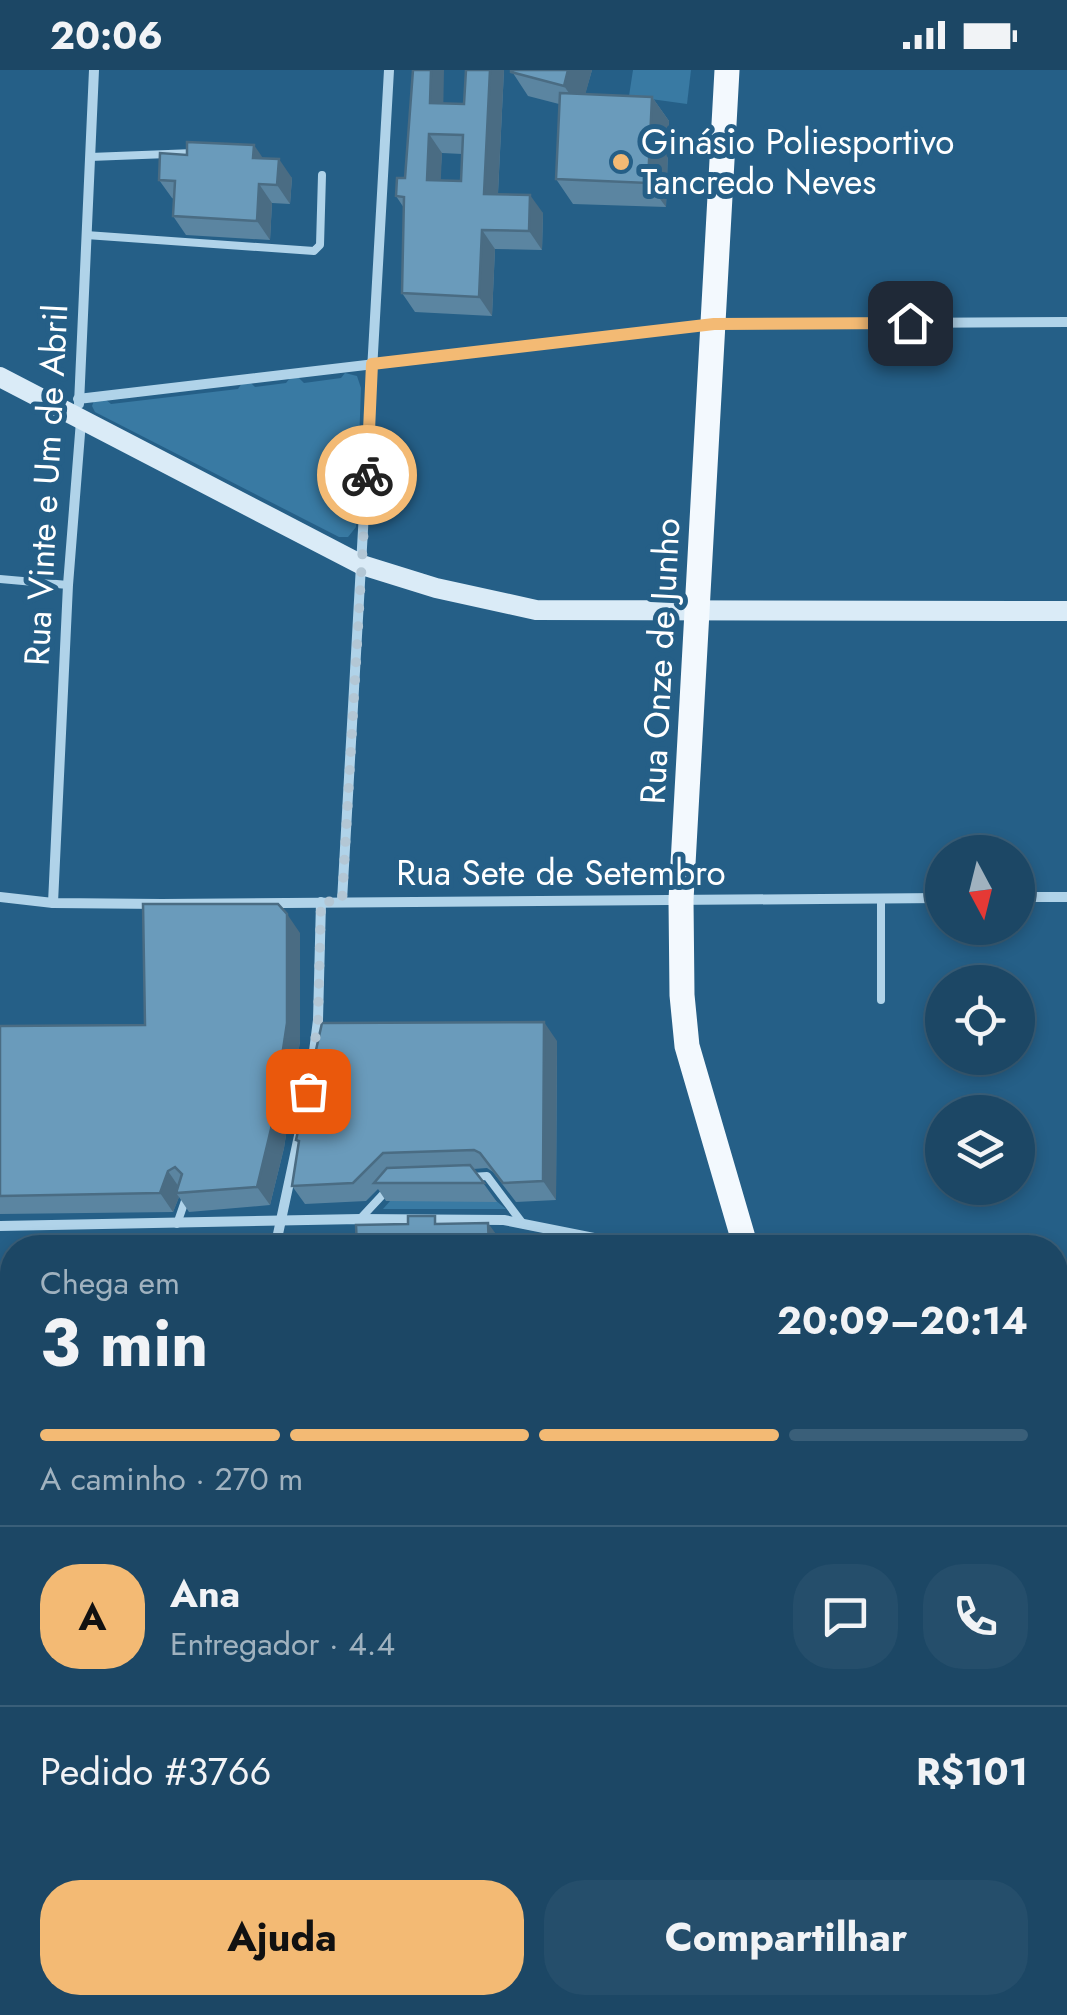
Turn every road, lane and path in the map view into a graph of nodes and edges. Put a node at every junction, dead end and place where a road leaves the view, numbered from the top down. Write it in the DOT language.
graph roads {
  1 [pos="94,70"];
  2 [pos="389,70"];
  3 [pos="727,70"];
  4 [pos="209,152"];
  5 [pos="90,157"];
  6 [pos="322,175"];
  7 [pos="86,236"];
  8 [pos="1067,322"];
  9 [pos="714,324"];
  10 [pos="372,364"];
  11 [pos="0,377"];
  12 [pos="79,409"];
  13 [pos="362,565"];
  14 [pos="0,579"];
  15 [pos="68,585"];
  16 [pos="1067,611"];
  17 [pos="698,612"];
  18 [pos="1067,897"];
  19 [pos="0,898"];
  20 [pos="925,898"];
  21 [pos="1035,898"];
  22 [pos="881,899"];
  23 [pos="681,900"];
  24 [pos="342,901"];
  25 [pos="321,902"];
  26 [pos="53,903"];
  27 [pos="881,1000"];
  28 [pos="307,1094"];
  29 [pos="303,1113"];
  30 [pos="453,1177"];
  31 [pos="397,1179"];
  32 [pos="188,1194"];
  33 [pos="360,1219"];
  34 [pos="281,1222"];
  35 [pos="177,1224"];
  36 [pos="523,1224"];
  37 [pos="0,1226"];
  38 [pos="278,1235"];
  39 [pos="578,1235"];
  40 [pos="742,1235"];
  1 -- 5 [label="street, Rua Vinte e Um de Abril"];
  2 -- 10 [label="street"];
  3 -- 9 [label="main road, Rua Onze de Junho"];
  4 -- 5 [label="lane"];
  5 -- 7 [label="street, Rua Vinte e Um de Abril"];
  6 -- 7 [label="lane"];
  7 -- 12 [label="street, Rua Vinte e Um de Abril"];
  8 -- 9 [label="street"];
  9 -- 10 [label="street"];
  9 -- 17 [label="main road, Rua Onze de Junho"];
  10 -- 12 [label="street"];
  10 -- 13 [label="street"];
  11 -- 12 [label="street"];
  12 -- 13 [label="street"];
  12 -- 15 [label="street, Rua Vinte e Um de Abril"];
  13 -- 17 [label="street"];
  13 -- 24 [label="street"];
  14 -- 15 [label="lane"];
  15 -- 26 [label="street, Rua Vinte e Um de Abril"];
  16 -- 17 [label="street"];
  17 -- 23 [label="main road, Rua Onze de Junho"];
  18 -- 21 [label="street"];
  19 -- 26 [label="street, Rua Sete de Setembro"];
  20 -- 22 [label="street, Rua Sete de Setembro"];
  22 -- 23 [label="street, Rua Sete de Setembro"];
  22 -- 27 [label="lane"];
  23 -- 24 [label="street, Rua Sete de Setembro"];
  23 -- 40 [label="main road, Rua Onze de Junho"];
  24 -- 25 [label="street, Rua Sete de Setembro"];
  25 -- 26 [label="street, Rua Sete de Setembro"];
  25 -- 28 [label="street"];
  29 -- 34 [label="street"];
  30 -- 36 [label="lane"];
  31 -- 33 [label="lane"];
  32 -- 35 [label="lane"];
  33 -- 34 [label="street"];
  33 -- 36 [label="street"];
  34 -- 35 [label="street"];
  34 -- 38 [label="street"];
  35 -- 37 [label="street"];
  36 -- 39 [label="street"];
}
